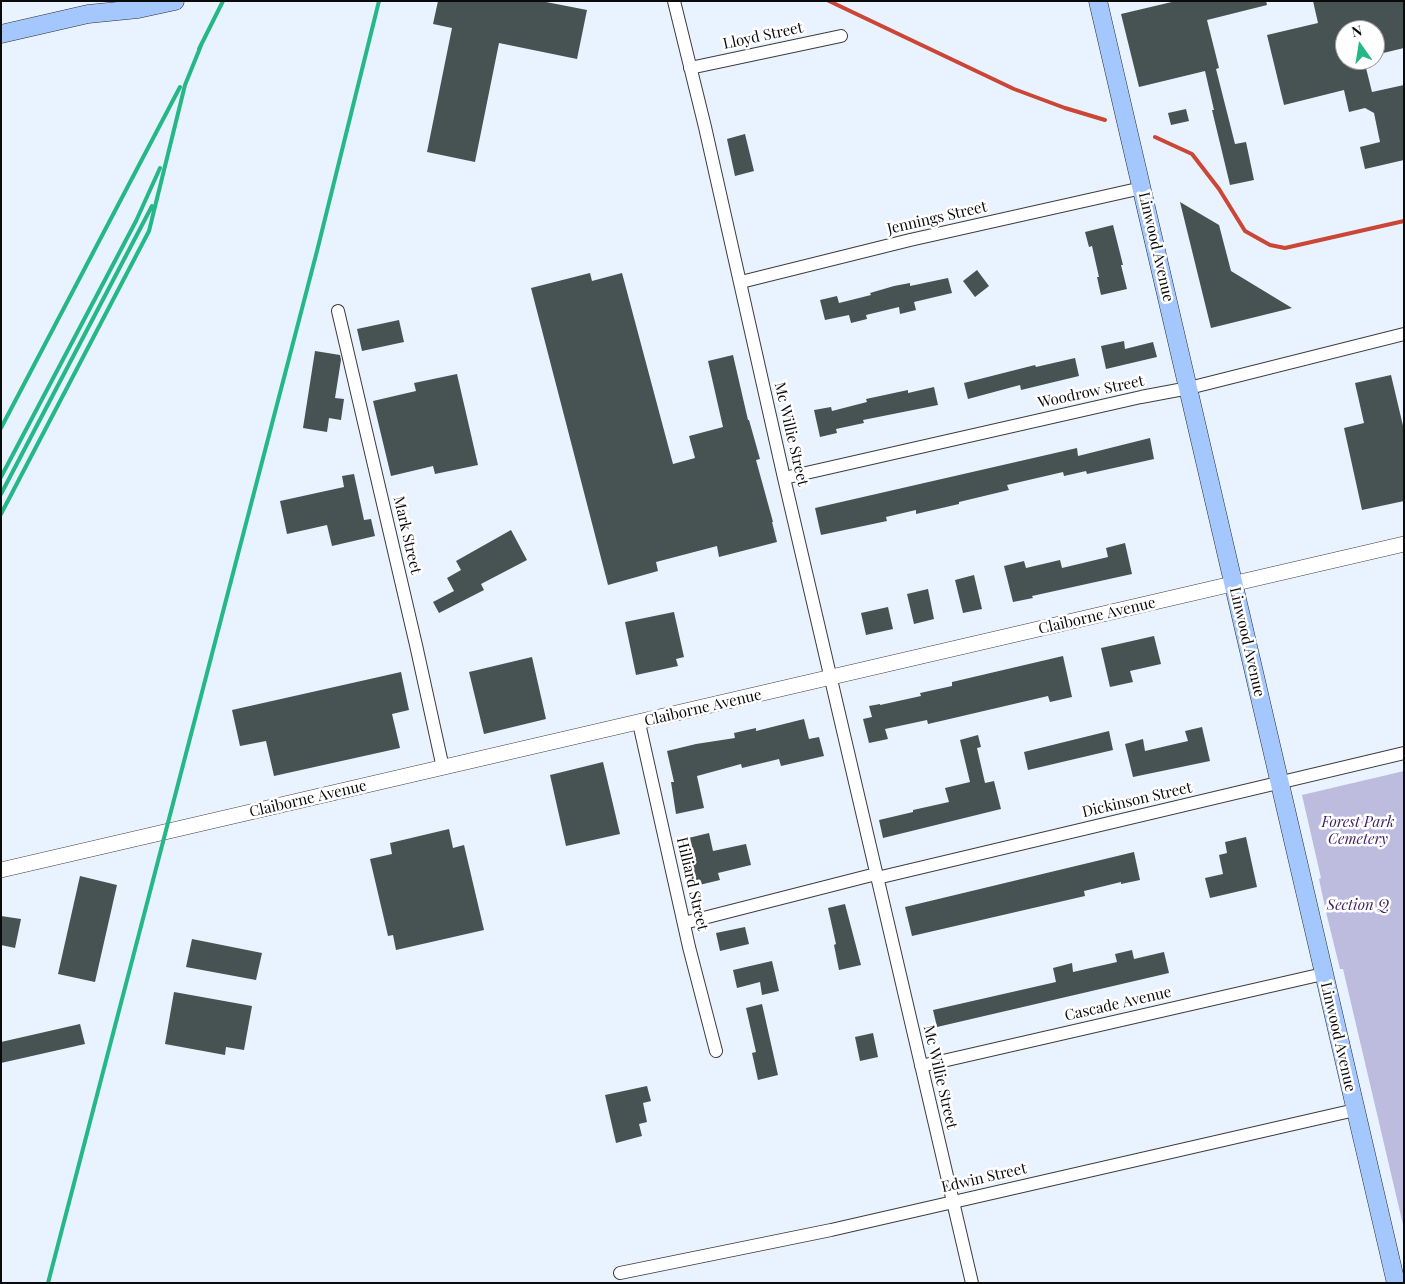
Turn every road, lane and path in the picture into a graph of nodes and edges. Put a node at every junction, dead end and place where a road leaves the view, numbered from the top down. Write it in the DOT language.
graph roads {
  1 [pos="122,1"];
  2 [pos="175,1"];
  3 [pos="674,1"];
  4 [pos="1098,1"];
  5 [pos="88,14"];
  6 [pos="1,34"];
  7 [pos="841,36"];
  8 [pos="690,68"];
  9 [pos="1142,188"];
  10 [pos="741,282"];
  11 [pos="338,311"];
  12 [pos="1404,334"];
  13 [pos="1189,388"];
  14 [pos="784,478"];
  15 [pos="1404,544"];
  16 [pos="1234,584"];
  17 [pos="831,678"];
  18 [pos="639,723"];
  19 [pos="1404,753"];
  20 [pos="443,768"];
  21 [pos="1279,783"];
  22 [pos="1,870"];
  23 [pos="876,876"];
  24 [pos="684,923"];
  25 [pos="1323,974"];
  26 [pos="716,1051"];
  27 [pos="920,1066"];
  28 [pos="1355,1110"];
  29 [pos="953,1202"];
  30 [pos="620,1273"];
  31 [pos="972,1283"];
  32 [pos="1396,1283"];
  1 -- 5 [label="main road"];
  2 -- 5 [label="main road"];
  3 -- 8 [label="street, Mc Willie Street"];
  4 -- 9 [label="main road, Linwood Avenue"];
  5 -- 6 [label="main road"];
  7 -- 8 [label="street, Lloyd Street"];
  8 -- 10 [label="street, Mc Willie Street"];
  9 -- 10 [label="street, Jennings Street"];
  9 -- 13 [label="main road, Linwood Avenue"];
  10 -- 14 [label="street, Mc Willie Street"];
  11 -- 20 [label="street, Mark Street"];
  12 -- 13 [label="street, Woodrow Street"];
  13 -- 14 [label="street, Woodrow Street"];
  13 -- 16 [label="main road, Linwood Avenue"];
  14 -- 17 [label="street, Mc Willie Street"];
  15 -- 16 [label="street, Claiborne Avenue"];
  16 -- 17 [label="street, Claiborne Avenue"];
  16 -- 21 [label="main road, Linwood Avenue"];
  17 -- 18 [label="street, Claiborne Avenue"];
  17 -- 23 [label="street, Mc Willie Street"];
  18 -- 20 [label="street, Claiborne Avenue"];
  18 -- 24 [label="street, Hilliard Street"];
  19 -- 21 [label="street, Dickinson Street"];
  20 -- 22 [label="street, Claiborne Avenue"];
  21 -- 23 [label="street, Dickinson Street"];
  21 -- 25 [label="main road, Linwood Avenue"];
  23 -- 24 [label="street, Dickinson Street"];
  23 -- 27 [label="street, Mc Willie Street"];
  24 -- 26 [label="street, Hilliard Street"];
  25 -- 27 [label="street, Cascade Avenue"];
  25 -- 28 [label="main road, Linwood Avenue"];
  27 -- 29 [label="street, Mc Willie Street"];
  28 -- 29 [label="street, Edwin Street"];
  28 -- 32 [label="main road, Linwood Avenue"];
  29 -- 30 [label="street, Edwin Street"];
  29 -- 31 [label="street, Mc Willie Street"];
}
